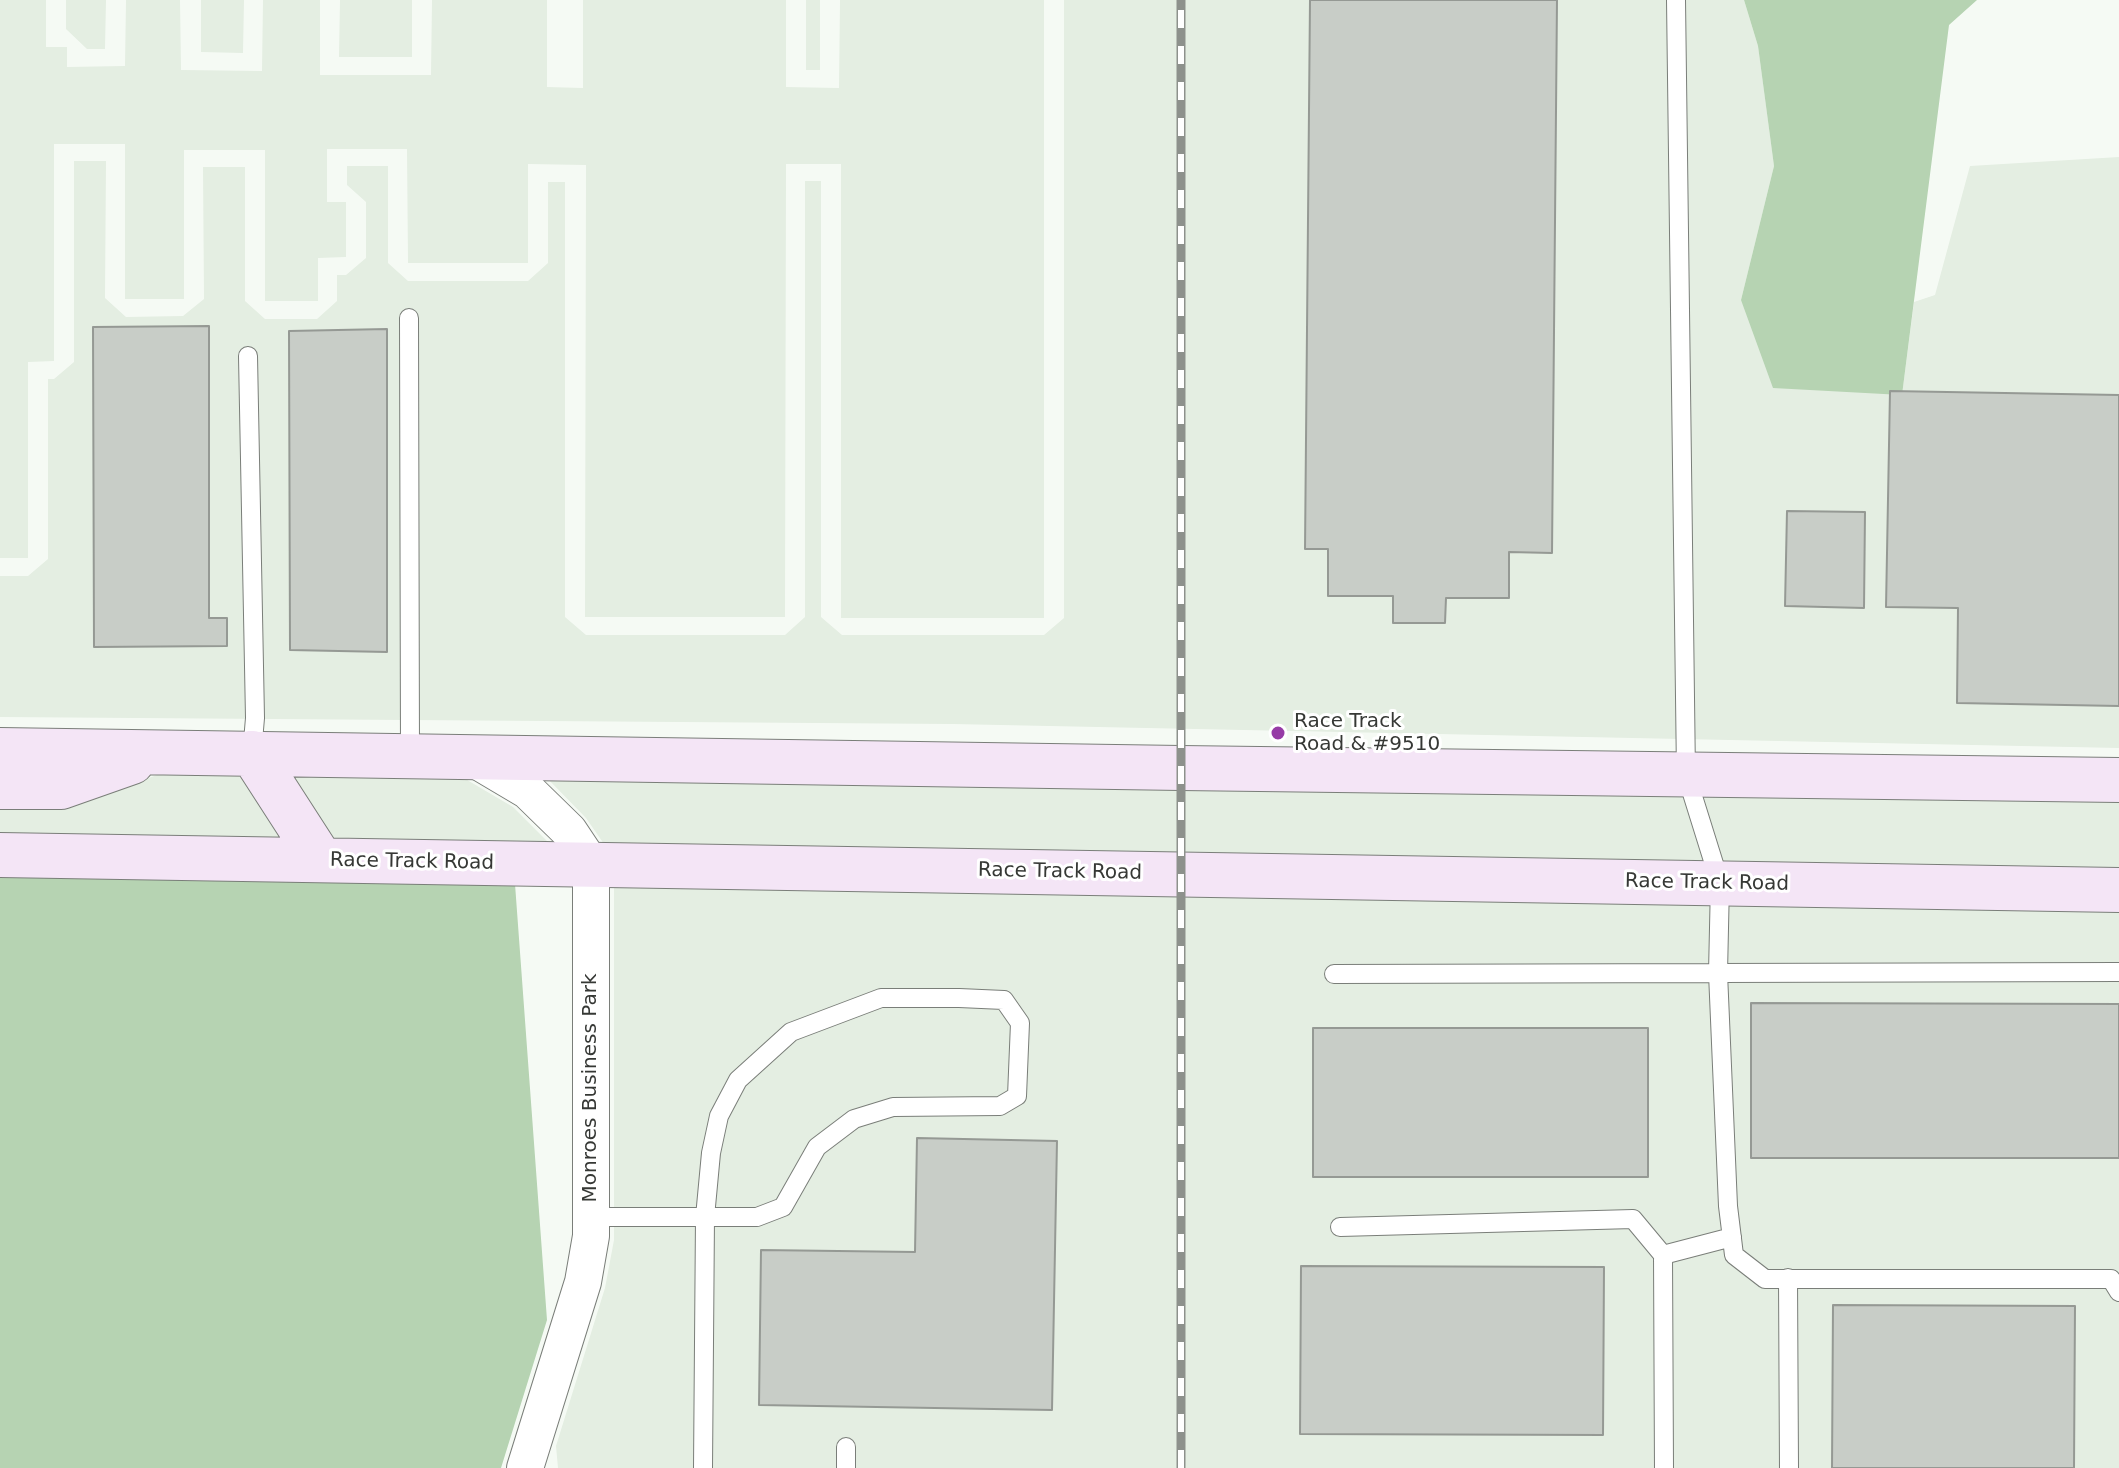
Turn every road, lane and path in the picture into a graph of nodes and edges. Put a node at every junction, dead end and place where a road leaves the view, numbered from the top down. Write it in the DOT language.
graph roads {
  1 [pos="1676,0"];
  2 [pos="409,318"];
  3 [pos="248,356"];
  4 [pos="0,750"];
  5 [pos="161,752"];
  6 [pos="252,753"];
  7 [pos="410,756"];
  8 [pos="469,756"];
  9 [pos="1686,774"];
  10 [pos="2119,780"];
  11 [pos="0,787"];
  12 [pos="0,855"];
  13 [pos="321,860"];
  14 [pos="591,864"];
  15 [pos="1720,883"];
  16 [pos="2119,890"];
  17 [pos="2119,972"];
  18 [pos="1718,973"];
  19 [pos="1334,974"];
  20 [pos="591,1217"];
  21 [pos="705,1217"];
  22 [pos="1340,1227"];
  23 [pos="1732,1237"];
  24 [pos="1663,1255"];
  25 [pos="1788,1278"];
  26 [pos="2119,1292"];
  27 [pos="846,1447"];
  28 [pos="525,1468"];
  29 [pos="703,1468"];
  30 [pos="846,1468"];
  31 [pos="1664,1468"];
  32 [pos="1789,1468"];
  1 -- 9 [label="lane"];
  2 -- 7 [label="lane"];
  3 -- 6 [label="lane"];
  4 -- 5 [label="main road"];
  5 -- 6 [label="main road"];
  5 -- 11 [label="main road"];
  6 -- 7 [label="main road"];
  6 -- 13 [label="main road"];
  7 -- 8 [label="main road"];
  8 -- 9 [label="main road"];
  8 -- 14 [label="street"];
  9 -- 10 [label="main road"];
  9 -- 15 [label="lane"];
  12 -- 13 [label="main road, Race Track Road"];
  13 -- 14 [label="main road, Race Track Road"];
  14 -- 15 [label="main road, Race Track Road"];
  14 -- 20 [label="street, Monroes Business Park"];
  15 -- 16 [label="main road, Race Track Road"];
  15 -- 18 [label="lane"];
  17 -- 18 [label="lane"];
  18 -- 19 [label="lane"];
  18 -- 23 [label="lane"];
  20 -- 21 [label="lane"];
  20 -- 28 [label="street, Monroes Business Park"];
  21 -- 21 [label="lane"];
  21 -- 29 [label="lane"];
  22 -- 24 [label="lane"];
  23 -- 24 [label="lane"];
  23 -- 25 [label="lane"];
  24 -- 31 [label="lane"];
  25 -- 26 [label="lane"];
  25 -- 32 [label="lane"];
  27 -- 30 [label="lane"];
}
